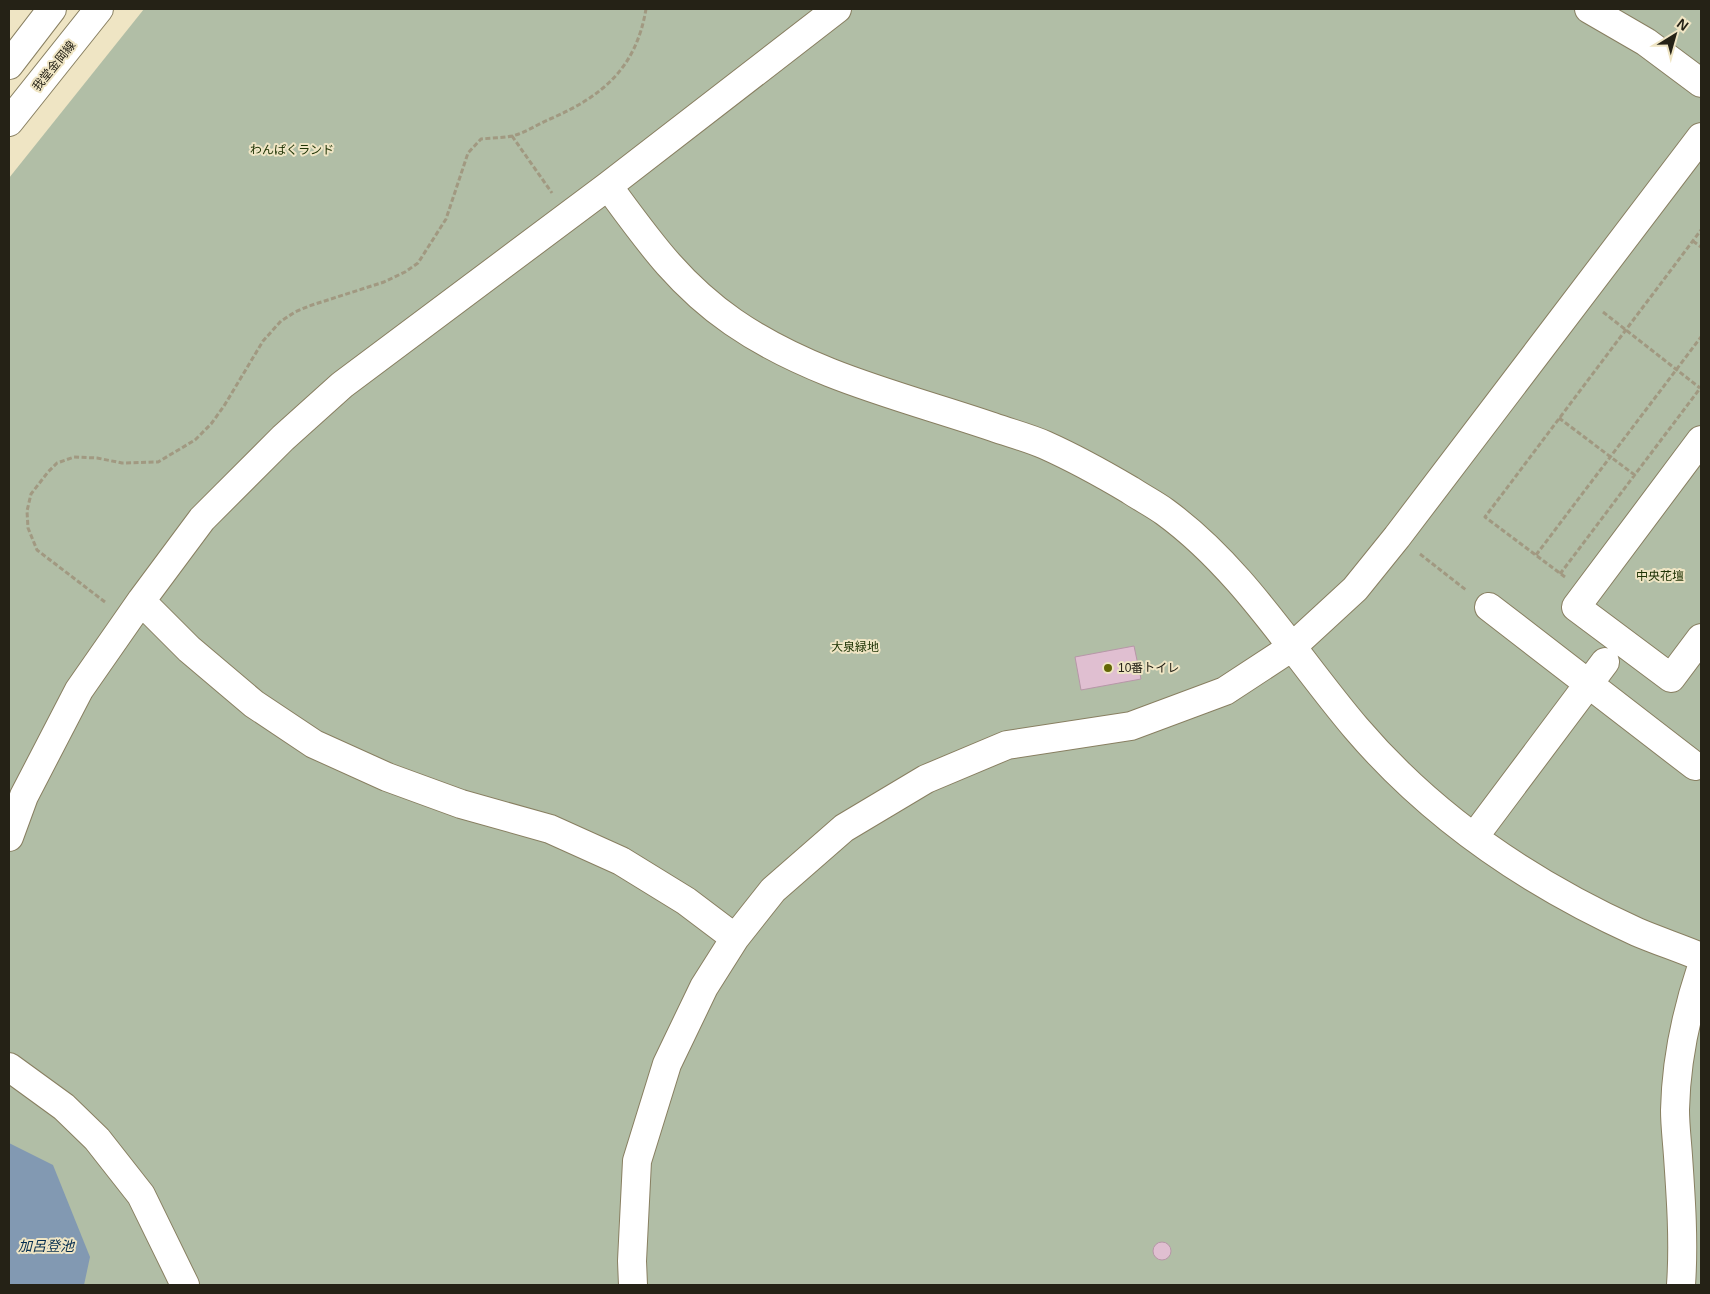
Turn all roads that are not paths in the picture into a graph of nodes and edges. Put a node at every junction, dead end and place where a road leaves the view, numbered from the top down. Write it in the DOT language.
graph roads {
  1 [pos="52,9"];
  2 [pos="99,9"];
  3 [pos="837,9"];
  4 [pos="1589,9"];
  5 [pos="9,64"];
  6 [pos="1701,83"];
  7 [pos="9,122"];
  8 [pos="1701,137"];
  9 [pos="608,186"];
  10 [pos="1701,440"];
  11 [pos="1489,607"];
  12 [pos="134,610"];
  13 [pos="1701,638"];
  14 [pos="1292,647"];
  15 [pos="1605,662"];
  16 [pos="1589,684"];
  17 [pos="1696,766"];
  18 [pos="9,837"];
  19 [pos="1474,837"];
  20 [pos="735,938"];
  21 [pos="1701,957"];
  22 [pos="1701,969"];
  23 [pos="9,1067"];
  24 [pos="185,1285"];
  25 [pos="633,1285"];
  26 [pos="1681,1285"];
  1 -- 5 [label="street"];
  2 -- 7 [label="street, 我堂金岡線"];
  3 -- 9 [label="street"];
  4 -- 6 [label="street"];
  8 -- 14 [label="street"];
  9 -- 12 [label="street"];
  9 -- 14 [label="street"];
  10 -- 13 [label="street"];
  11 -- 16 [label="street"];
  12 -- 18 [label="street"];
  12 -- 20 [label="street"];
  14 -- 19 [label="street"];
  14 -- 20 [label="street"];
  15 -- 16 [label="street"];
  16 -- 17 [label="street"];
  16 -- 19 [label="street"];
  19 -- 21 [label="street"];
  20 -- 25 [label="street"];
  22 -- 26 [label="street"];
  23 -- 24 [label="street"];
}
